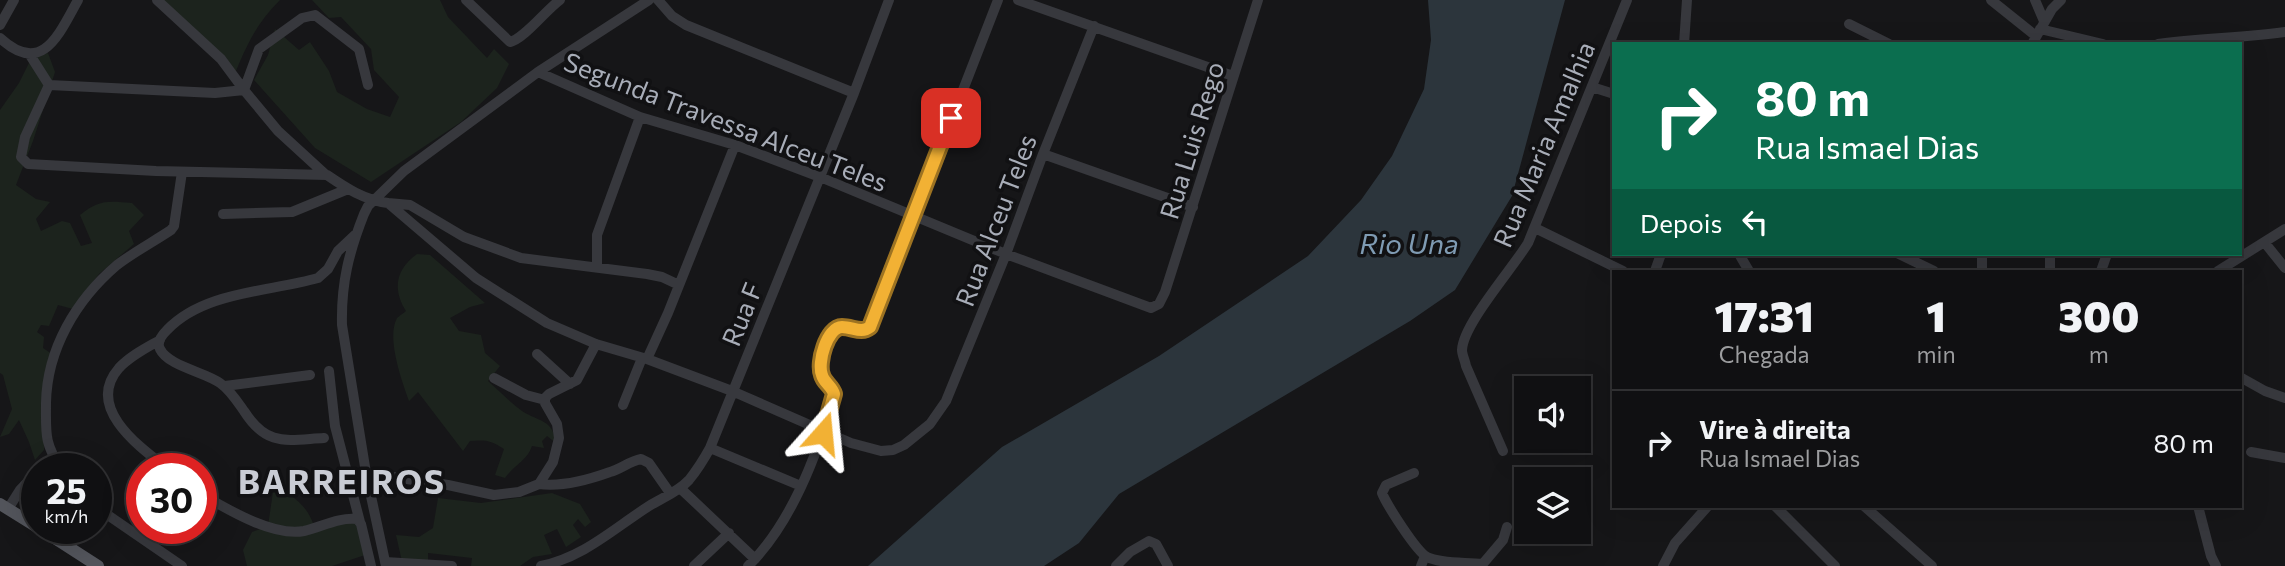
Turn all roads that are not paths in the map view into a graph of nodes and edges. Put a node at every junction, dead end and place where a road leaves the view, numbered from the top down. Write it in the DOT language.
graph roads {
  1 [pos="14,0"];
  2 [pos="78,0"];
  3 [pos="157,0"];
  4 [pos="466,0"];
  5 [pos="560,0"];
  6 [pos="649,0"];
  7 [pos="658,0"];
  8 [pos="889,0"];
  9 [pos="998,0"];
  10 [pos="1018,0"];
  11 [pos="1258,0"];
  12 [pos="1627,0"];
  13 [pos="1687,0"];
  14 [pos="1991,0"];
  15 [pos="2035,0"];
  16 [pos="2061,0"];
  17 [pos="1849,24"];
  18 [pos="0,25"];
  19 [pos="1094,26"];
  20 [pos="2038,32"];
  21 [pos="2285,32"];
  22 [pos="0,38"];
  23 [pos="1684,42"];
  24 [pos="1884,42"];
  25 [pos="2093,42"];
  26 [pos="2171,42"];
  27 [pos="30,55"];
  28 [pos="538,72"];
  29 [pos="1233,76"];
  30 [pos="49,85"];
  31 [pos="368,85"];
  32 [pos="1592,87"];
  33 [pos="244,90"];
  34 [pos="854,93"];
  35 [pos="1612,93"];
  36 [pos="640,117"];
  37 [pos="735,145"];
  38 [pos="1043,154"];
  39 [pos="182,172"];
  40 [pos="327,175"];
  41 [pos="820,177"];
  42 [pos="348,189"];
  43 [pos="373,201"];
  44 [pos="387,203"];
  45 [pos="1193,207"];
  46 [pos="223,214"];
  47 [pos="913,215"];
  48 [pos="1535,228"];
  49 [pos="2285,229"];
  50 [pos="356,234"];
  51 [pos="2265,243"];
  52 [pos="1006,254"];
  53 [pos="1903,256"];
  54 [pos="597,266"];
  55 [pos="2285,268"];
  56 [pos="1620,270"];
  57 [pos="1932,270"];
  58 [pos="2220,270"];
  59 [pos="679,285"];
  60 [pos="1165,292"];
  61 [pos="160,340"];
  62 [pos="596,344"];
  63 [pos="537,354"];
  64 [pos="644,359"];
  65 [pos="329,371"];
  66 [pos="310,375"];
  67 [pos="494,378"];
  68 [pos="2242,378"];
  69 [pos="570,384"];
  70 [pos="225,386"];
  71 [pos="732,391"];
  72 [pos="2285,398"];
  73 [pos="545,400"];
  74 [pos="623,405"];
  75 [pos="823,433"];
  76 [pos="324,438"];
  77 [pos="710,448"];
  78 [pos="1503,452"];
  79 [pos="2250,452"];
  80 [pos="52,453"];
  81 [pos="147,453"];
  82 [pos="2285,458"];
  83 [pos="366,473"];
  84 [pos="1414,473"];
  85 [pos="534,486"];
  86 [pos="801,486"];
  87 [pos="21,490"];
  88 [pos="675,491"];
  89 [pos="217,502"];
  90 [pos="4,507"];
  91 [pos="1706,508"];
  92 [pos="1777,508"];
  93 [pos="1866,508"];
  94 [pos="2199,508"];
  95 [pos="21,518"];
  96 [pos="112,518"];
  97 [pos="360,522"];
  98 [pos="1507,527"];
  99 [pos="729,533"];
  100 [pos="64,544"];
  101 [pos="1423,561"];
  102 [pos="751,563"];
  103 [pos="386,564"];
  104 [pos="1482,565"];
  105 [pos="99,566"];
  106 [pos="182,566"];
  107 [pos="371,566"];
  108 [pos="452,566"];
  109 [pos="541,566"];
  110 [pos="694,566"];
  111 [pos="1116,566"];
  112 [pos="1168,566"];
  113 [pos="1663,566"];
  114 [pos="1835,566"];
  115 [pos="1932,566"];
  116 [pos="2216,566"];
  1 -- 18 [label="street"];
  2 -- 27 [label="street"];
  3 -- 33 [label="street"];
  4 -- 5 [label="street"];
  6 -- 28 [label="street"];
  7 -- 34 [label="street"];
  8 -- 34 [label="street, Rua F"];
  9 -- 47 [label="street"];
  10 -- 19 [label="street"];
  11 -- 29 [label="street, Rua Luis Rego"];
  12 -- 32 [label="street, Rua Maria Amalhia"];
  13 -- 23 [label="street"];
  14 -- 20 [label="street"];
  15 -- 20 [label="street"];
  16 -- 20 [label="street"];
  17 -- 24 [label="street"];
  19 -- 29 [label="street"];
  19 -- 38 [label="street, Rua Alceu Teles"];
  20 -- 25 [label="street"];
  21 -- 26 [label="street"];
  22 -- 27 [label="street"];
  27 -- 30 [label="street"];
  28 -- 36 [label="street, Segunda Travessa Alceu Teles"];
  28 -- 43 [label="street"];
  29 -- 45 [label="street, Rua Luis Rego"];
  30 -- 33 [label="street"];
  30 -- 39 [label="street"];
  31 -- 33 [label="street"];
  32 -- 35 [label="street"];
  32 -- 48 [label="street, Rua Maria Amalhia"];
  33 -- 40 [label="street"];
  34 -- 41 [label="street, Rua F"];
  36 -- 37 [label="street, Segunda Travessa Alceu Teles"];
  36 -- 54 [label="street"];
  37 -- 41 [label="street, Segunda Travessa Alceu Teles"];
  37 -- 59 [label="street"];
  38 -- 45 [label="street"];
  38 -- 52 [label="street, Rua Alceu Teles"];
  39 -- 40 [label="street"];
  39 -- 80 [label="street"];
  40 -- 42 [label="street"];
  41 -- 47 [label="street, Segunda Travessa Alceu Teles"];
  41 -- 71 [label="street, Rua F"];
  42 -- 43 [label="street"];
  42 -- 46 [label="street"];
  43 -- 44 [label="street"];
  43 -- 50 [label="street"];
  44 -- 54 [label="street"];
  44 -- 62 [label="street, Rua Alceu Teles"];
  45 -- 60 [label="street, Rua Luis Rego"];
  47 -- 52 [label="street, Segunda Travessa Alceu Teles"];
  47 -- 75 [label="street"];
  48 -- 56 [label="street"];
  48 -- 78 [label="street, Rua Maria Amalhia"];
  49 -- 51 [label="street"];
  50 -- 61 [label="street"];
  50 -- 83 [label="street"];
  51 -- 55 [label="street"];
  51 -- 58 [label="street"];
  52 -- 60 [label="street, Segunda Travessa Alceu Teles"];
  52 -- 75 [label="street, Rua Alceu Teles"];
  53 -- 57 [label="street"];
  54 -- 59 [label="street"];
  59 -- 64 [label="street"];
  61 -- 70 [label="street"];
  61 -- 81 [label="street"];
  62 -- 64 [label="street, Rua Alceu Teles"];
  62 -- 69 [label="street"];
  63 -- 69 [label="street"];
  64 -- 71 [label="street, Rua Alceu Teles"];
  64 -- 74 [label="street"];
  65 -- 97 [label="street"];
  66 -- 70 [label="street"];
  67 -- 73 [label="street"];
  68 -- 72 [label="street"];
  69 -- 73 [label="street"];
  70 -- 76 [label="street"];
  71 -- 75 [label="street, Rua Alceu Teles"];
  71 -- 77 [label="street, Rua F"];
  73 -- 85 [label="street"];
  75 -- 86 [label="street"];
  77 -- 86 [label="street"];
  77 -- 88 [label="street, Rua F"];
  79 -- 82 [label="street"];
  83 -- 85 [label="street"];
  83 -- 103 [label="street"];
  84 -- 101 [label="street"];
  85 -- 88 [label="street"];
  86 -- 102 [label="street"];
  87 -- 90 [label="street"];
  88 -- 99 [label="street"];
  88 -- 109 [label="street, Rua F"];
  89 -- 97 [label="street"];
  90 -- 95 [label="main road"];
  91 -- 113 [label="street"];
  92 -- 114 [label="street"];
  93 -- 115 [label="street"];
  94 -- 116 [label="street"];
  96 -- 106 [label="street"];
  97 -- 107 [label="street"];
  98 -- 104 [label="street"];
  99 -- 102 [label="street"];
  99 -- 110 [label="street"];
  100 -- 105 [label="main road"];
  101 -- 104 [label="street"];
  103 -- 108 [label="street"];
  111 -- 112 [label="street"];
}
